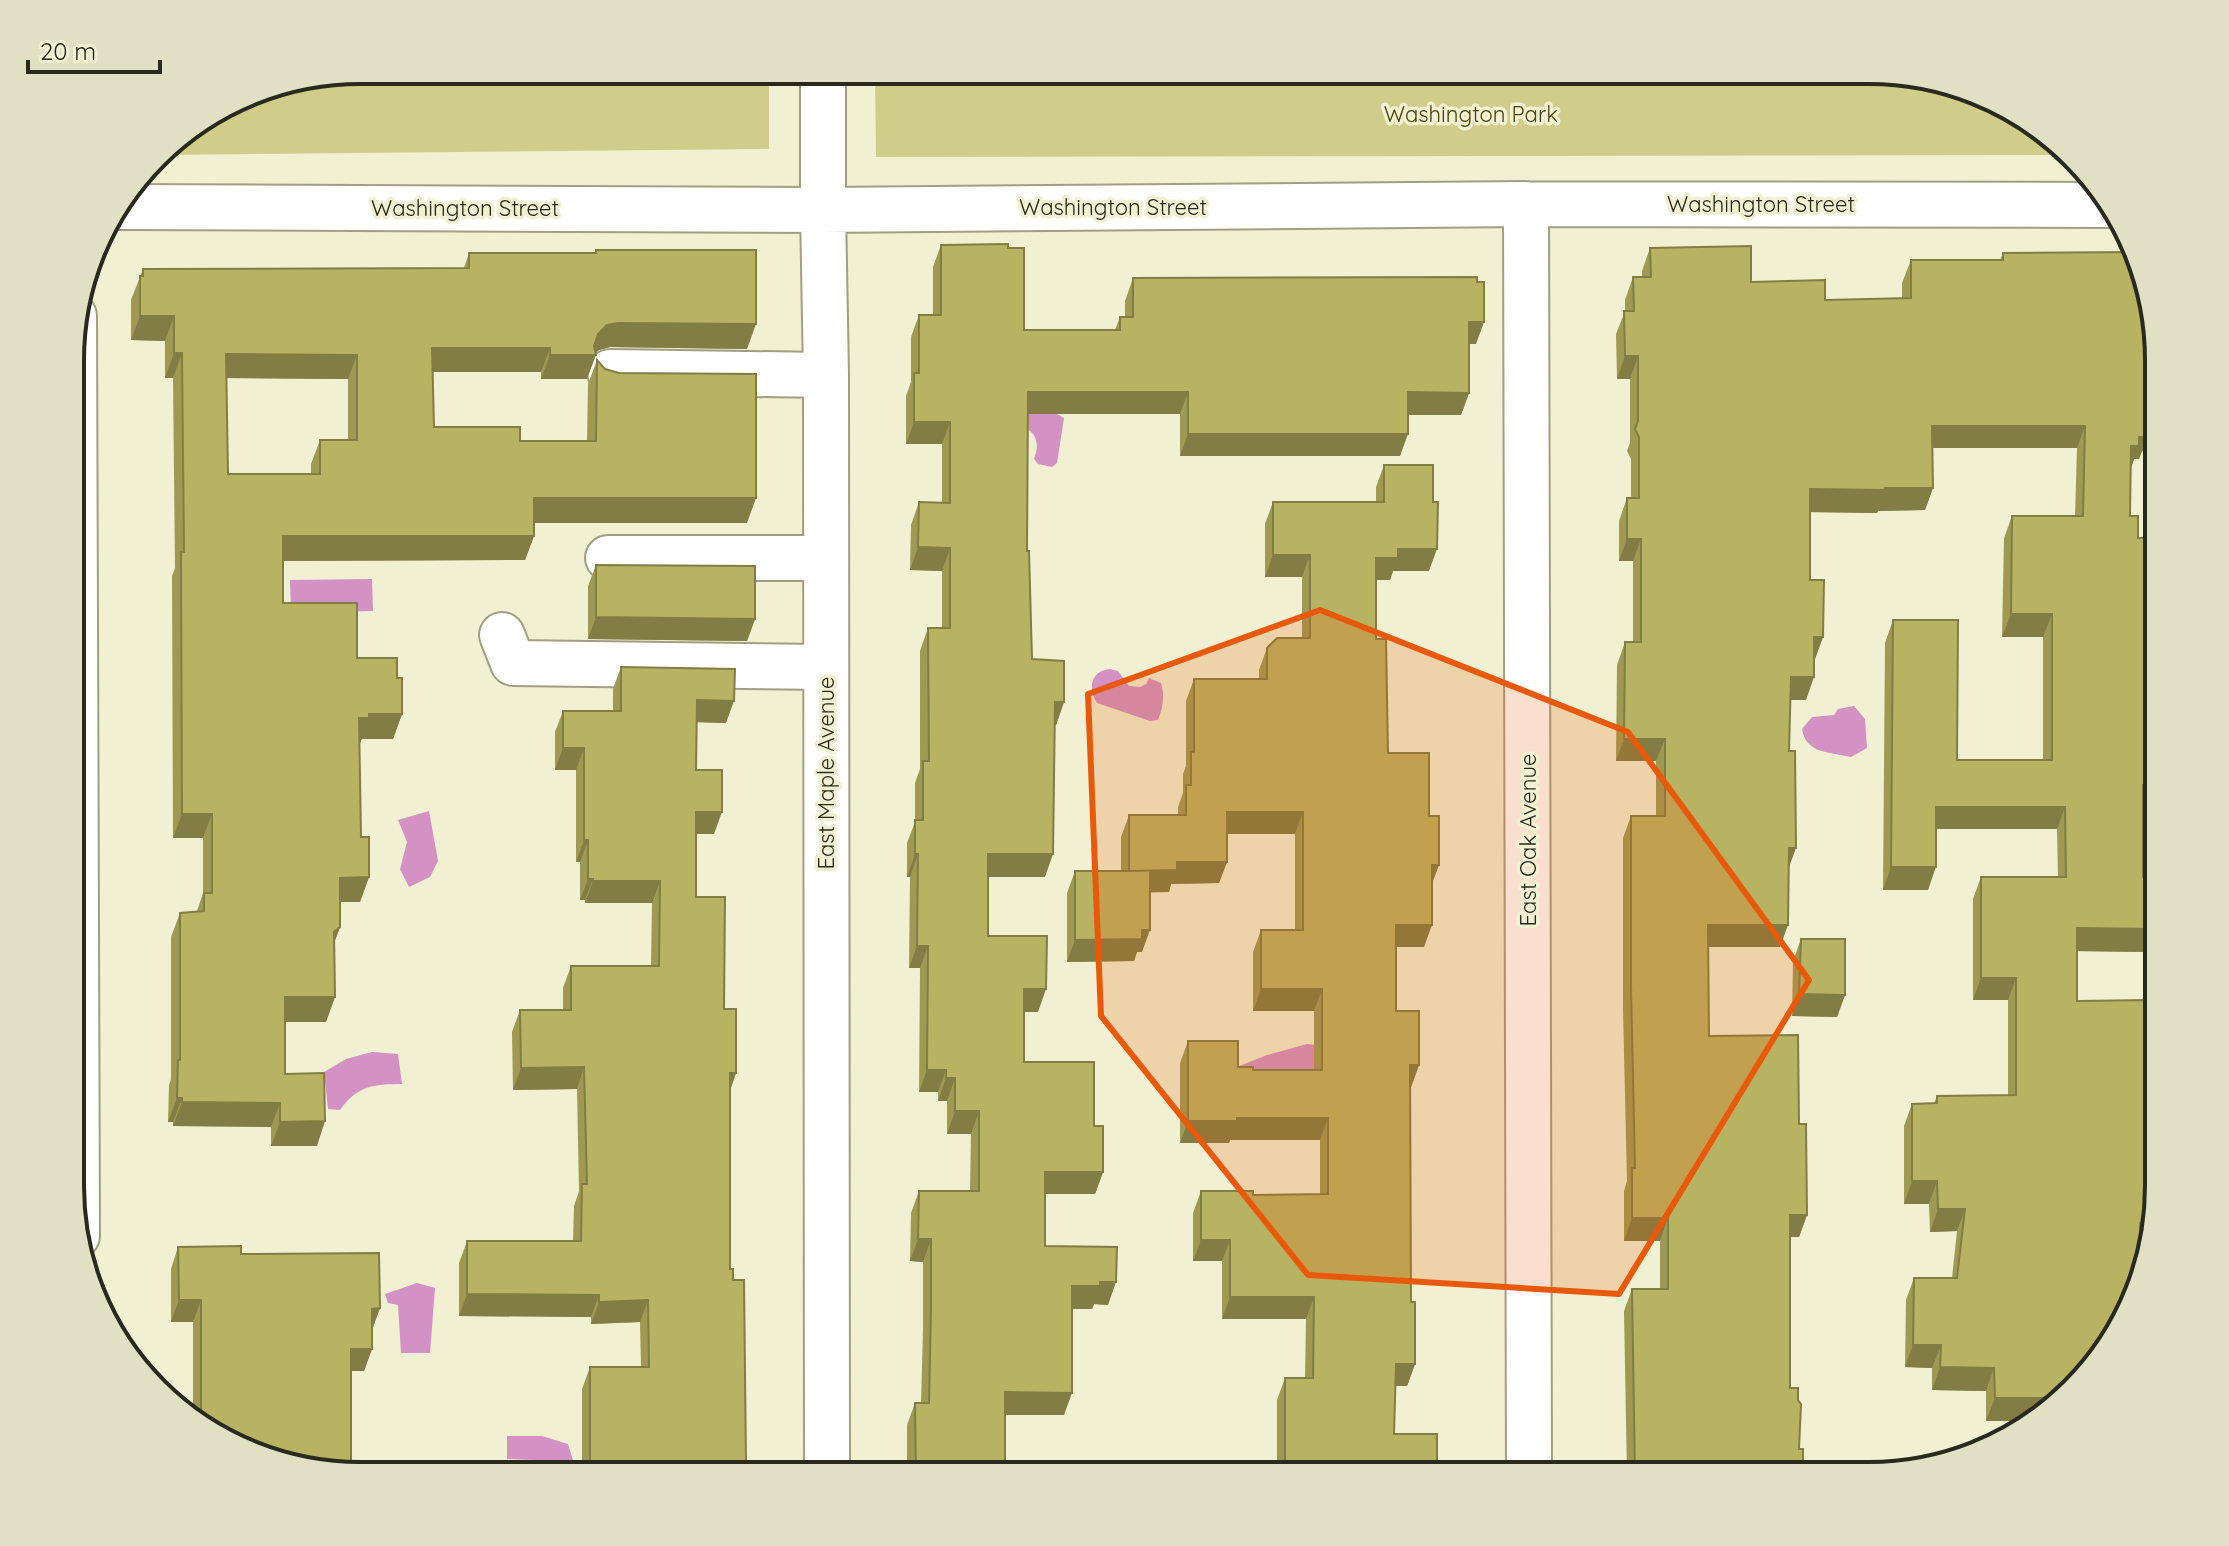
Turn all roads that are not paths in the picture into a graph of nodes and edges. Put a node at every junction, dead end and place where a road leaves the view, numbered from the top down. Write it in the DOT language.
graph roads {
  1 [pos="823,84"];
  2 [pos="1526,204"];
  3 [pos="2098,205"];
  4 [pos="129,207"];
  5 [pos="823,210"];
  6 [pos="610,372"];
  7 [pos="826,375"];
  8 [pos="608,558"];
  9 [pos="826,558"];
  10 [pos="502,635"];
  11 [pos="826,667"];
  12 [pos="827,1461"];
  13 [pos="1529,1462"];
  1 -- 5 [label="street, East Maple Avenue"];
  2 -- 3 [label="street, Washington Street"];
  2 -- 5 [label="street, Washington Street"];
  2 -- 13 [label="street, East Oak Avenue"];
  4 -- 5 [label="street, Washington Street"];
  5 -- 7 [label="street, East Maple Avenue"];
  6 -- 7 [label="street"];
  7 -- 9 [label="street, East Maple Avenue"];
  8 -- 9 [label="street"];
  9 -- 11 [label="street, East Maple Avenue"];
  10 -- 11 [label="street"];
  11 -- 12 [label="street, East Maple Avenue"];
}
